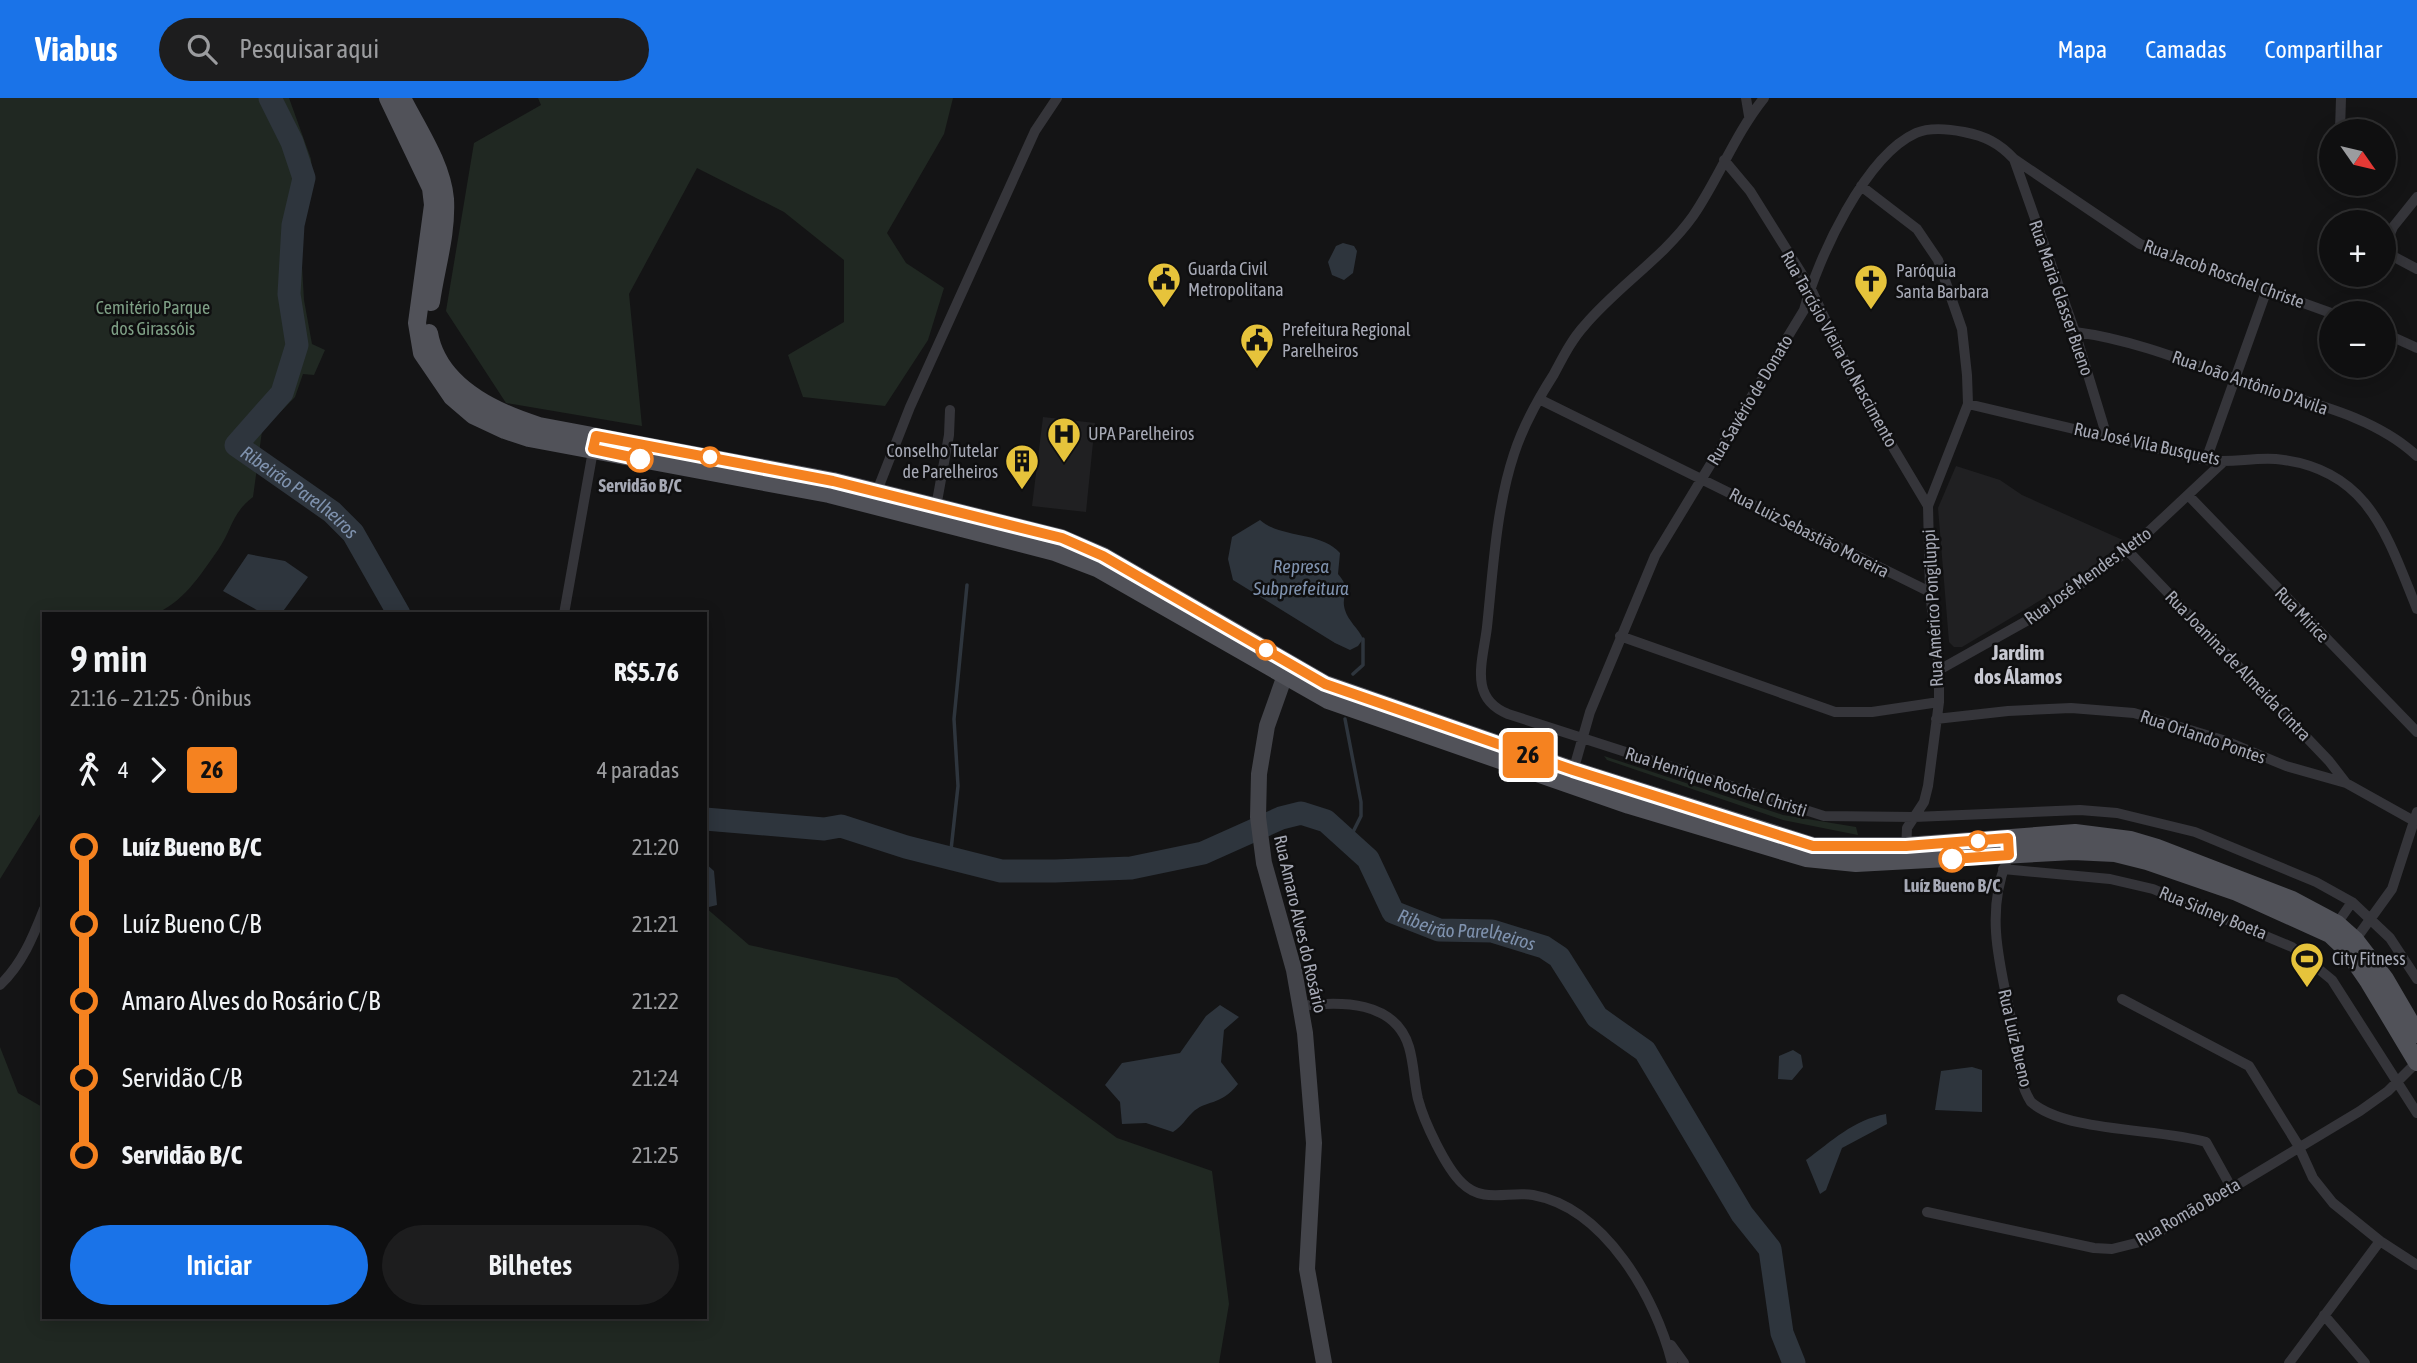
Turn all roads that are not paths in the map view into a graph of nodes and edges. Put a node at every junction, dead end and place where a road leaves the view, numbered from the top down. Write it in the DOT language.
graph roads {
  1 [pos="388,98"];
  2 [pos="402,98"];
  3 [pos="1057,98"];
  4 [pos="1746,98"];
  5 [pos="1764,98"];
  6 [pos="2342,98"];
  7 [pos="1749,116"];
  8 [pos="2341,119"];
  9 [pos="2014,159"];
  10 [pos="1724,160"];
  11 [pos="1861,186"];
  12 [pos="2417,197"];
  13 [pos="2417,269"];
  14 [pos="1810,288"];
  15 [pos="2267,289"];
  16 [pos="2319,308"];
  17 [pos="2075,332"];
  18 [pos="2396,338"];
  19 [pos="2417,348"];
  20 [pos="2236,379"];
  21 [pos="1538,399"];
  22 [pos="1968,404"];
  23 [pos="950,410"];
  24 [pos="2107,437"];
  25 [pos="595,442"];
  26 [pos="2417,456"];
  27 [pos="2206,460"];
  28 [pos="2222,463"];
  29 [pos="1702,478"];
  30 [pos="831,487"];
  31 [pos="877,491"];
  32 [pos="2188,495"];
  33 [pos="1928,506"];
  34 [pos="936,507"];
  35 [pos="2128,551"];
  36 [pos="1930,592"];
  37 [pos="2417,609"];
  38 [pos="564,612"];
  39 [pos="1620,636"];
  40 [pos="1286,670"];
  41 [pos="1939,670"];
  42 [pos="1939,702"];
  43 [pos="1936,719"];
  44 [pos="2417,732"];
  45 [pos="1582,738"];
  46 [pos="1571,777"];
  47 [pos="2347,783"];
  48 [pos="2080,810"];
  49 [pos="1914,817"];
  50 [pos="2416,817"];
  51 [pos="2074,842"];
  52 [pos="2002,852"];
  53 [pos="1906,853"];
  54 [pos="2352,902"];
  55 [pos="2372,918"];
  56 [pos="2333,929"];
  57 [pos="41,931"];
  58 [pos="2351,945"];
  59 [pos="2417,979"];
  60 [pos="0,985"];
  61 [pos="2122,999"];
  62 [pos="1301,1006"];
  63 [pos="2417,1034"];
  64 [pos="2417,1062"];
  65 [pos="2397,1080"];
  66 [pos="2417,1113"];
  67 [pos="2298,1145"];
  68 [pos="2231,1187"];
  69 [pos="1927,1212"];
  70 [pos="2380,1241"];
  71 [pos="2417,1265"];
  72 [pos="2324,1315"];
  73 [pos="1666,1337"];
  74 [pos="1324,1363"];
  75 [pos="1672,1363"];
  76 [pos="1684,1363"];
  77 [pos="2289,1363"];
  78 [pos="2365,1363"];
  1 -- 25 [label="main road"];
  2 -- 25 [label="main road"];
  3 -- 31 [label="street"];
  4 -- 7 [label="street"];
  5 -- 7 [label="street"];
  6 -- 8 [label="street"];
  7 -- 10 [label="street"];
  9 -- 11 [label="street, Rua Savério de Donato"];
  9 -- 15 [label="street, Rua Jacob Roschel Christe"];
  9 -- 17 [label="street, Rua Maria Glasser Bueno"];
  10 -- 14 [label="street, Rua Tarcísio Vieira do Nascimento"];
  10 -- 21 [label="street"];
  11 -- 14 [label="street, Rua Savério de Donato"];
  11 -- 22 [label="street, Rua Américo Pongiluppi"];
  12 -- 13 [label="street"];
  14 -- 29 [label="street, Rua Savério de Donato"];
  14 -- 33 [label="street, Rua Tarcísio Vieira do Nascimento"];
  15 -- 16 [label="street, Rua Jacob Roschel Christe"];
  15 -- 20 [label="street"];
  17 -- 20 [label="street, Rua João Antônio D'Avila"];
  17 -- 24 [label="street, Rua Maria Glasser Bueno"];
  18 -- 19 [label="street"];
  20 -- 26 [label="street, Rua João Antônio D'Avila"];
  20 -- 27 [label="street"];
  21 -- 29 [label="street, Rua Luiz Sebastião Moreira"];
  21 -- 45 [label="street, Rua Henrique Roschel Christi"];
  22 -- 24 [label="street, Rua José Vila Busquets"];
  22 -- 33 [label="street, Rua Américo Pongiluppi"];
  23 -- 34 [label="street"];
  24 -- 27 [label="street, Rua José Vila Busquets"];
  25 -- 30 [label="main road"];
  25 -- 38 [label="street"];
  27 -- 28 [label="street, Rua José Vila Busquets"];
  28 -- 32 [label="street, Rua José Mendes Netto"];
  28 -- 37 [label="street, Rua José Vila Busquets"];
  29 -- 36 [label="street, Rua Luiz Sebastião Moreira"];
  29 -- 39 [label="street, Rua Savério de Donato"];
  30 -- 31 [label="main road"];
  30 -- 40 [label="main road"];
  31 -- 34 [label="main road"];
  32 -- 35 [label="street, Rua José Mendes Netto"];
  32 -- 44 [label="street, Rua Mirice"];
  33 -- 36 [label="street, Rua Américo Pongiluppi"];
  34 -- 40 [label="main road"];
  35 -- 41 [label="street, Rua José Mendes Netto"];
  35 -- 47 [label="street, Rua Joanina de Almeida Cintra"];
  36 -- 41 [label="street, Rua Américo Pongiluppi"];
  39 -- 42 [label="street"];
  39 -- 45 [label="street, Rua Savério de Donato"];
  40 -- 46 [label="main road"];
  40 -- 62 [label="street, Rua Amaro Alves do Rosário"];
  41 -- 42 [label="street, Rua Américo Pongiluppi"];
  42 -- 43 [label="street, Rua Américo Pongiluppi"];
  43 -- 47 [label="street, Rua Orlando Pontes"];
  43 -- 49 [label="street, Rua Américo Pongiluppi"];
  45 -- 46 [label="street, Rua Savério de Donato"];
  45 -- 49 [label="street, Rua Henrique Roschel Christi"];
  46 -- 53 [label="main road"];
  47 -- 50 [label="street, Rua Orlando Pontes"];
  48 -- 49 [label="street, Rua Henrique Roschel Christi"];
  48 -- 51 [label="street"];
  48 -- 54 [label="street, Rua Henrique Roschel Christi"];
  49 -- 53 [label="street, Rua Américo Pongiluppi"];
  50 -- 55 [label="street"];
  51 -- 52 [label="main road"];
  51 -- 56 [label="main road"];
  52 -- 53 [label="main road"];
  52 -- 65 [label="street, Rua Sidney Boeta"];
  52 -- 68 [label="street, Rua Luiz Bueno"];
  54 -- 55 [label="street, Rua Henrique Roschel Christi"];
  54 -- 56 [label="street"];
  55 -- 58 [label="street"];
  55 -- 59 [label="street, Rua Henrique Roschel Christi"];
  56 -- 58 [label="main road"];
  57 -- 60 [label="street"];
  58 -- 63 [label="main road"];
  58 -- 64 [label="main road"];
  61 -- 67 [label="street"];
  62 -- 73 [label="street"];
  62 -- 74 [label="street, Rua Amaro Alves do Rosário"];
  64 -- 65 [label="street, Rua Romão Boeta"];
  65 -- 66 [label="street, Rua Sidney Boeta"];
  65 -- 67 [label="street, Rua Romão Boeta"];
  67 -- 68 [label="street, Rua Romão Boeta"];
  67 -- 70 [label="street"];
  68 -- 69 [label="street, Rua Romão Boeta"];
  70 -- 71 [label="street"];
  70 -- 72 [label="street"];
  72 -- 77 [label="street"];
  72 -- 78 [label="street"];
  73 -- 75 [label="street"];
  73 -- 76 [label="street"];
}
